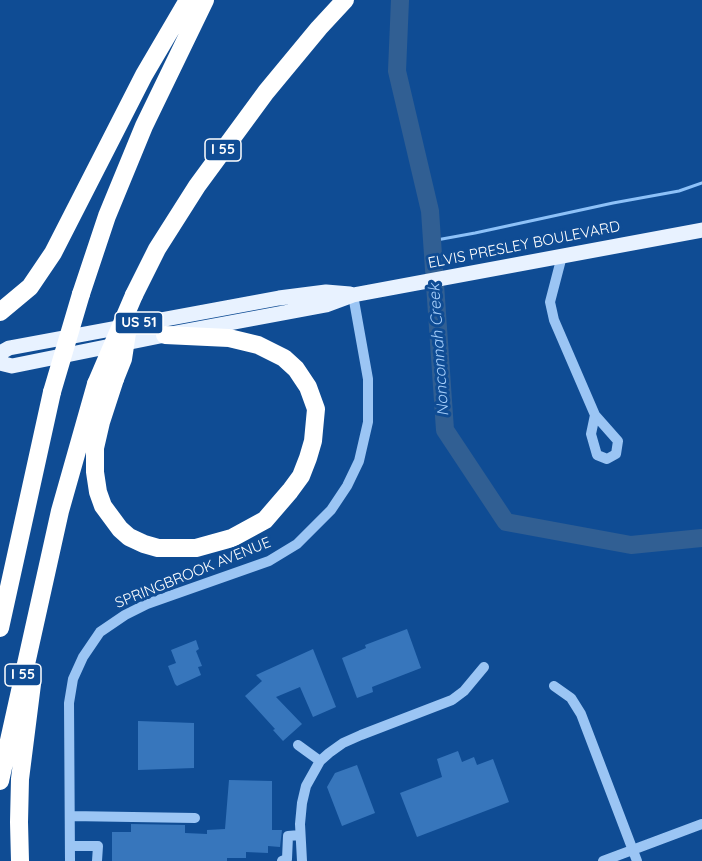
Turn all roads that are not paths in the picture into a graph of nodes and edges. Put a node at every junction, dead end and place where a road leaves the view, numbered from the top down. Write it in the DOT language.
graph roads {
  1 [pos="188,0"];
  2 [pos="205,0"];
  3 [pos="345,0"];
  4 [pos="702,230"];
  5 [pos="562,256"];
  6 [pos="30,287"];
  7 [pos="137,288"];
  8 [pos="353,295"];
  9 [pos="0,312"];
  10 [pos="0,324"];
  11 [pos="93,332"];
  12 [pos="165,334"];
  13 [pos="0,339"];
  14 [pos="0,352"];
  15 [pos="0,363"];
  16 [pos="595,415"];
  17 [pos="46,569"];
  18 [pos="0,628"];
  19 [pos="484,668"];
  20 [pos="554,686"];
  21 [pos="297,745"];
  22 [pos="320,761"];
  23 [pos="0,781"];
  24 [pos="70,816"];
  25 [pos="195,818"];
  26 [pos="702,824"];
  27 [pos="300,835"];
  28 [pos="70,846"];
  29 [pos="633,850"];
  30 [pos="20,861"];
  31 [pos="70,861"];
  32 [pos="97,861"];
  33 [pos="282,861"];
  34 [pos="302,861"];
  35 [pos="603,861"];
  36 [pos="637,861"];
  1 -- 6 [label="highway"];
  2 -- 18 [label="highway, bridge"];
  3 -- 7 [label="highway, I 55"];
  4 -- 5 [label="main road, ELVIS PRESLEY BOULEVARD / US 51"];
  5 -- 8 [label="main road, ELVIS PRESLEY BOULEVARD / US 51"];
  5 -- 16 [label="street"];
  6 -- 9 [label="highway"];
  6 -- 10 [label="highway"];
  7 -- 12 [label="highway, bridge"];
  7 -- 17 [label="highway, I 55, bridge"];
  8 -- 11 [label="main road, ELVIS PRESLEY BOULEVARD / US 51"];
  8 -- 12 [label="main road, ELVIS PRESLEY BOULEVARD / US 51"];
  8 -- 24 [label="street, SPRINGBROOK AVENUE"];
  11 -- 13 [label="main road"];
  11 -- 14 [label="main road, ELVIS PRESLEY BOULEVARD / US 51"];
  12 -- 15 [label="main road, ELVIS PRESLEY BOULEVARD / US 51"];
  17 -- 23 [label="highway, I 55"];
  17 -- 30 [label="highway"];
  19 -- 22 [label="street"];
  20 -- 29 [label="street"];
  21 -- 22 [label="street"];
  22 -- 27 [label="street"];
  24 -- 25 [label="street"];
  24 -- 28 [label="street, SPRINGBROOK AVENUE"];
  26 -- 29 [label="street"];
  27 -- 33 [label="street"];
  27 -- 34 [label="street"];
  28 -- 31 [label="street, SPRINGBROOK AVENUE"];
  28 -- 32 [label="street"];
  29 -- 35 [label="street"];
  29 -- 36 [label="street"];
}
